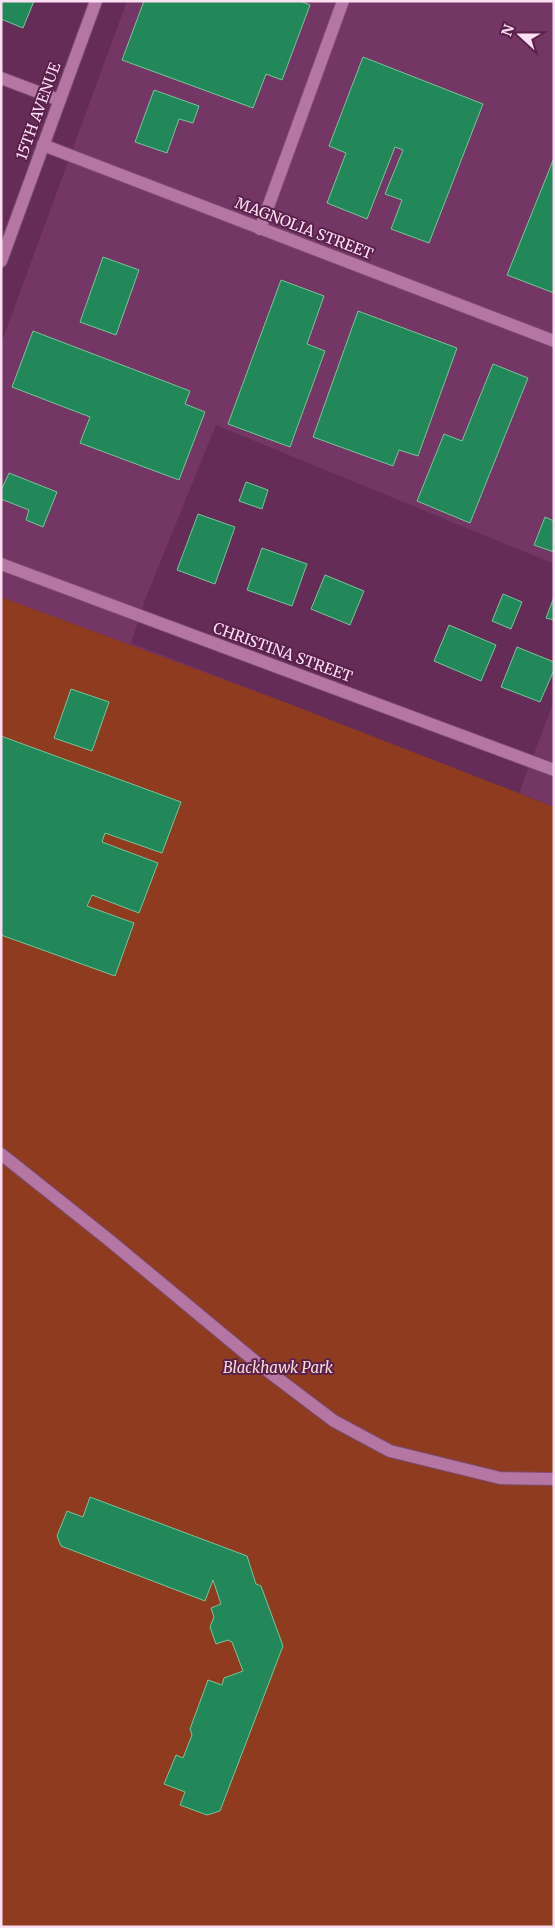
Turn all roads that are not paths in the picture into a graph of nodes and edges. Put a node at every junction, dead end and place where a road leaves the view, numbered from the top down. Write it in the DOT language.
graph roads {
  1 [pos="96,1"];
  2 [pos="342,5"];
  3 [pos="1,78"];
  4 [pos="59,100"];
  5 [pos="43,145"];
  6 [pos="260,229"];
  7 [pos="1,260"];
  8 [pos="554,341"];
  9 [pos="1,564"];
  10 [pos="554,770"];
  11 [pos="1,1154"];
  12 [pos="554,1479"];
  1 -- 4 [label="street, 15TH AVENUE"];
  2 -- 6 [label="street"];
  3 -- 4 [label="street"];
  4 -- 5 [label="street, 15TH AVENUE"];
  5 -- 6 [label="street, MAGNOLIA STREET"];
  5 -- 7 [label="street, 15TH AVENUE"];
  6 -- 8 [label="street, MAGNOLIA STREET"];
  9 -- 10 [label="street, CHRISTINA STREET"];
  11 -- 12 [label="street"];
}
